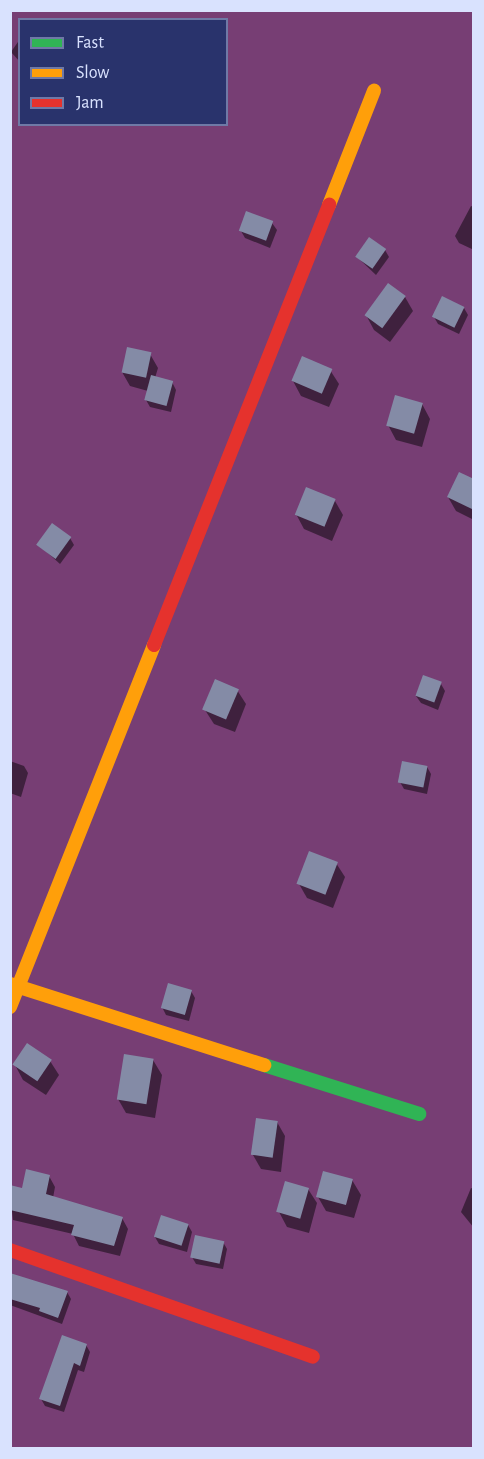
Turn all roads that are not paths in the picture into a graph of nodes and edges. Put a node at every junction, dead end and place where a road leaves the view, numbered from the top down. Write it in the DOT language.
graph roads {
  1 [pos="374,91"];
  2 [pos="14,985"];
  3 [pos="10,1007"];
  4 [pos="419,1114"];
  5 [pos="10,1250"];
  6 [pos="313,1357"];
  1 -- 2 [label="street"];
  2 -- 3 [label="street"];
  2 -- 4 [label="street"];
  5 -- 6 [label="street"];
}
